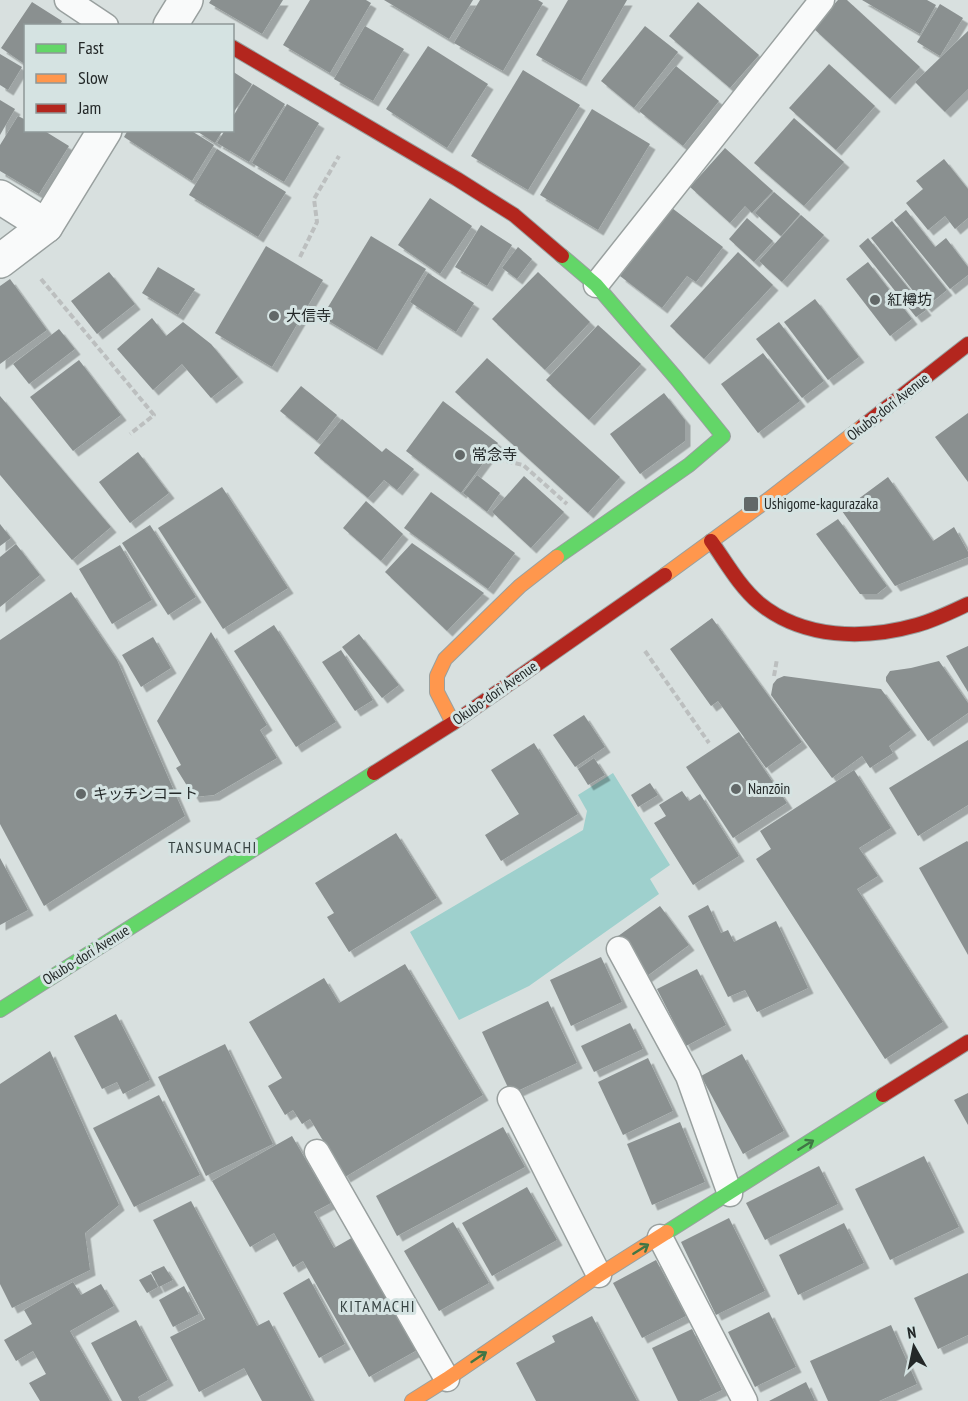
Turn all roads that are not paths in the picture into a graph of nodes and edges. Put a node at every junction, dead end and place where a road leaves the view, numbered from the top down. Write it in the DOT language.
graph roads {
  1 [pos="67,0"];
  2 [pos="822,0"];
  3 [pos="103,24"];
  4 [pos="234,48"];
  5 [pos="104,132"];
  6 [pos="0,197"];
  7 [pos="46,226"];
  8 [pos="8,255"];
  9 [pos="596,285"];
  10 [pos="968,344"];
  11 [pos="711,541"];
  12 [pos="968,604"];
  13 [pos="453,723"];
  14 [pos="619,949"];
  15 [pos="0,1010"];
  16 [pos="968,1042"];
  17 [pos="510,1099"];
  18 [pos="317,1152"];
  19 [pos="730,1194"];
  20 [pos="660,1237"];
  21 [pos="599,1275"];
  22 [pos="447,1379"];
  23 [pos="412,1401"];
  24 [pos="745,1401"];
  1 -- 3 [label="lane"];
  2 -- 9 [label="lane"];
  4 -- 9 [label="street"];
  5 -- 7 [label="street"];
  6 -- 7 [label="street"];
  7 -- 8 [label="street"];
  9 -- 13 [label="street"];
  10 -- 11 [label="street, Okubo-dori Avenue"];
  11 -- 12 [label="street"];
  11 -- 13 [label="street, Okubo-dori Avenue"];
  13 -- 15 [label="street, Okubo-dori Avenue"];
  14 -- 19 [label="lane"];
  19 -- 16 [label="street, one-way"];
  17 -- 21 [label="lane"];
  18 -- 22 [label="lane"];
  19 -- 20 [label="street"];
  21 -- 20 [label="street, one-way"];
  20 -- 24 [label="lane"];
  22 -- 21 [label="street, one-way"];
  22 -- 23 [label="street"];
}
